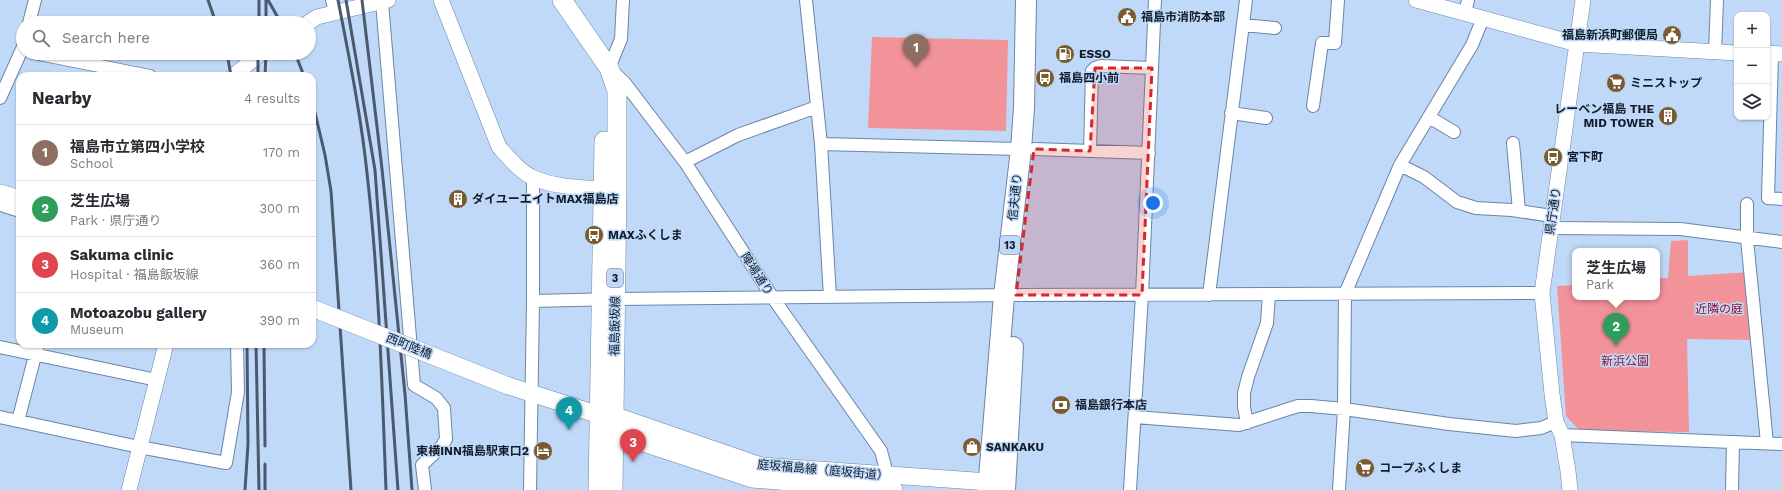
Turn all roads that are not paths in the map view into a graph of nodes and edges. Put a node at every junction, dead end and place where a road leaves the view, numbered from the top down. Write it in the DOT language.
graph roads {
  1 [pos="35,0"];
  2 [pos="442,0"];
  3 [pos="562,0"];
  4 [pos="623,0"];
  5 [pos="806,0"];
  6 [pos="1026,0"];
  7 [pos="1040,0"];
  8 [pos="1155,0"];
  9 [pos="1246,0"];
  10 [pos="1338,0"];
  11 [pos="1416,0"];
  12 [pos="1584,0"];
  13 [pos="1717,0"];
  14 [pos="385,1"];
  15 [pos="334,6"];
  16 [pos="1467,6"];
  17 [pos="31,16"];
  18 [pos="316,18"];
  19 [pos="1483,18"];
  20 [pos="1243,25"];
  21 [pos="1276,28"];
  22 [pos="1577,44"];
  23 [pos="1715,52"];
  24 [pos="1734,53"];
  25 [pos="1774,54"];
  26 [pos="18,60"];
  27 [pos="69,60"];
  28 [pos="252,60"];
  29 [pos="609,68"];
  30 [pos="1152,68"];
  31 [pos="130,72"];
  32 [pos="238,72"];
  33 [pos="0,98"];
  34 [pos="1313,106"];
  35 [pos="817,108"];
  36 [pos="1231,113"];
  37 [pos="1776,116"];
  38 [pos="1429,117"];
  39 [pos="1266,118"];
  40 [pos="1454,132"];
  41 [pos="1513,143"];
  42 [pos="821,144"];
  43 [pos="1027,149"];
  44 [pos="1090,151"];
  45 [pos="1148,152"];
  46 [pos="684,162"];
  47 [pos="1400,165"];
  48 [pos="533,178"];
  49 [pos="610,189"];
  50 [pos="16,198"];
  51 [pos="1782,199"];
  52 [pos="2,200"];
  53 [pos="1747,204"];
  54 [pos="16,209"];
  55 [pos="1519,211"];
  56 [pos="1552,222"];
  57 [pos="1747,239"];
  58 [pos="1782,242"];
  59 [pos="1542,293"];
  60 [pos="1269,294"];
  61 [pos="1345,294"];
  62 [pos="1010,295"];
  63 [pos="1142,295"];
  64 [pos="1209,295"];
  65 [pos="830,297"];
  66 [pos="773,298"];
  67 [pos="608,299"];
  68 [pos="533,301"];
  69 [pos="316,310"];
  70 [pos="0,347"];
  71 [pos="16,348"];
  72 [pos="18,348"];
  73 [pos="165,348"];
  74 [pos="237,348"];
  75 [pos="36,349"];
  76 [pos="157,380"];
  77 [pos="506,385"];
  78 [pos="531,393"];
  79 [pos="1344,409"];
  80 [pos="0,416"];
  81 [pos="1136,417"];
  82 [pos="18,421"];
  83 [pos="609,421"];
  84 [pos="1247,423"];
  85 [pos="1559,428"];
  86 [pos="1733,442"];
  87 [pos="1767,443"];
  88 [pos="1782,444"];
  89 [pos="139,448"];
  90 [pos="754,484"];
  91 [pos="888,486"];
  92 [pos="997,488"];
  93 [pos="129,490"];
  94 [pos="425,490"];
  95 [pos="530,490"];
  96 [pos="598,490"];
  97 [pos="613,490"];
  98 [pos="1130,490"];
  99 [pos="1339,490"];
  100 [pos="1570,490"];
  101 [pos="1732,490"];
  1 -- 17 [label="street"];
  2 -- 48 [label="street"];
  3 -- 29 [label="main road"];
  4 -- 29 [label="street"];
  5 -- 35 [label="street"];
  6 -- 43 [label="highway, 信夫通り / 13"];
  7 -- 43 [label="highway, 信夫通り / 13"];
  8 -- 30 [label="street"];
  9 -- 20 [label="street"];
  10 -- 34 [label="street"];
  11 -- 16 [label="street"];
  12 -- 22 [label="street, 県庁通り"];
  13 -- 23 [label="street"];
  14 -- 15 [label="street"];
  14 -- 94 [label="street"];
  15 -- 18 [label="street"];
  16 -- 19 [label="street"];
  19 -- 22 [label="street"];
  19 -- 38 [label="street"];
  20 -- 21 [label="street"];
  20 -- 36 [label="street"];
  22 -- 23 [label="street"];
  22 -- 56 [label="street, 県庁通り"];
  23 -- 24 [label="street"];
  25 -- 37 [label="street"];
  26 -- 33 [label="street"];
  27 -- 31 [label="street"];
  28 -- 32 [label="street"];
  29 -- 46 [label="street, 陣場通り"];
  29 -- 49 [label="main road, 3"];
  30 -- 44 [label="street"];
  30 -- 45 [label="street"];
  35 -- 42 [label="street"];
  35 -- 46 [label="street"];
  36 -- 39 [label="street"];
  36 -- 64 [label="street"];
  37 -- 51 [label="street"];
  38 -- 40 [label="street"];
  38 -- 47 [label="street"];
  41 -- 55 [label="street"];
  42 -- 43 [label="street"];
  42 -- 65 [label="street"];
  43 -- 44 [label="street"];
  43 -- 62 [label="highway, 信夫通り / 13"];
  44 -- 45 [label="street"];
  45 -- 63 [label="street"];
  46 -- 66 [label="street, 陣場通り"];
  47 -- 55 [label="street"];
  47 -- 61 [label="street"];
  48 -- 49 [label="street"];
  48 -- 68 [label="street"];
  49 -- 67 [label="main road, 3"];
  50 -- 52 [label="main road"];
  52 -- 54 [label="street"];
  53 -- 57 [label="street"];
  55 -- 56 [label="street"];
  56 -- 57 [label="street"];
  56 -- 59 [label="street, 県庁通り"];
  57 -- 58 [label="street"];
  57 -- 87 [label="street"];
  59 -- 61 [label="street"];
  59 -- 85 [label="street, 県庁通り"];
  60 -- 61 [label="street"];
  60 -- 64 [label="street"];
  60 -- 84 [label="street"];
  61 -- 79 [label="street"];
  62 -- 63 [label="street"];
  62 -- 65 [label="street"];
  62 -- 92 [label="highway, 信夫通り / 13"];
  63 -- 64 [label="street"];
  63 -- 81 [label="street"];
  65 -- 66 [label="street"];
  66 -- 67 [label="street"];
  66 -- 91 [label="street, 陣場通り"];
  67 -- 68 [label="street"];
  67 -- 83 [label="main road, 3"];
  68 -- 78 [label="street"];
  69 -- 77 [label="main road, 西町陸橋, bridge"];
  70 -- 71 [label="street"];
  72 -- 75 [label="street"];
  73 -- 76 [label="street"];
  74 -- 89 [label="street"];
  75 -- 76 [label="street"];
  75 -- 82 [label="street"];
  76 -- 89 [label="street"];
  77 -- 78 [label="main road, 庭坂福島線（庭坂街道）"];
  78 -- 83 [label="main road, 庭坂福島線（庭坂街道）"];
  78 -- 95 [label="street"];
  79 -- 84 [label="street"];
  79 -- 85 [label="street"];
  79 -- 99 [label="street"];
  80 -- 82 [label="street"];
  81 -- 84 [label="street"];
  81 -- 98 [label="street"];
  82 -- 89 [label="street"];
  83 -- 90 [label="main road, 庭坂福島線（庭坂街道）"];
  83 -- 91 [label="main road, 庭坂福島線（庭坂街道）"];
  83 -- 96 [label="main road, 3"];
  83 -- 97 [label="main road, 3"];
  85 -- 86 [label="street"];
  85 -- 100 [label="street, 県庁通り"];
  86 -- 87 [label="street"];
  86 -- 101 [label="street"];
  87 -- 88 [label="street"];
  89 -- 93 [label="street"];
  90 -- 91 [label="main road, 庭坂福島線（庭坂街道）"];
  91 -- 92 [label="main road, 庭坂福島線（庭坂街道）"];
}
